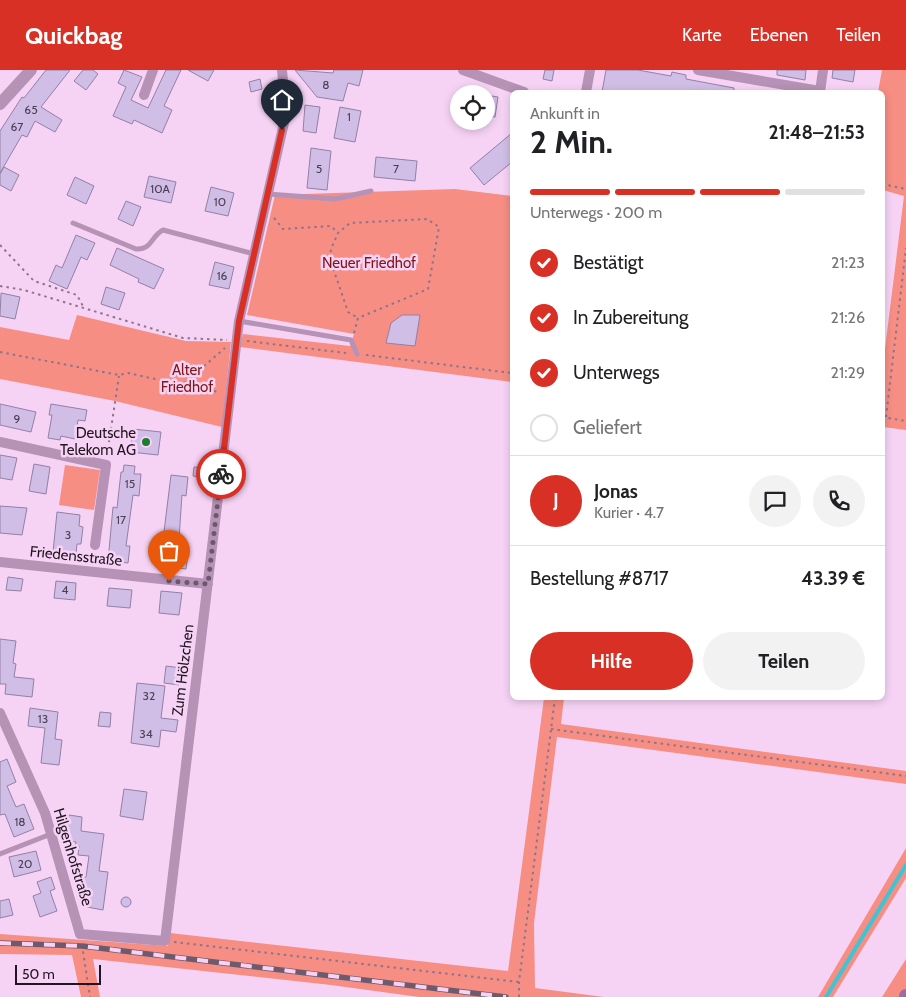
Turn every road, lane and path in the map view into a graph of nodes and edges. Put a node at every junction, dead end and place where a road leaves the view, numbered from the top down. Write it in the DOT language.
graph roads {
  1 [pos="31,70"];
  2 [pos="153,70"];
  3 [pos="282,70"];
  4 [pos="463,70"];
  5 [pos="590,70"];
  6 [pos="704,70"];
  7 [pos="823,70"];
  8 [pos="518,90"];
  9 [pos="586,90"];
  10 [pos="809,90"];
  11 [pos="820,90"];
  12 [pos="144,94"];
  13 [pos="0,104"];
  14 [pos="885,185"];
  15 [pos="906,190"];
  16 [pos="371,191"];
  17 [pos="268,194"];
  18 [pos="264,209"];
  19 [pos="73,223"];
  20 [pos="338,233"];
  21 [pos="0,245"];
  22 [pos="906,248"];
  23 [pos="254,254"];
  24 [pos="0,286"];
  25 [pos="84,308"];
  26 [pos="358,318"];
  27 [pos="239,321"];
  28 [pos="237,340"];
  29 [pos="351,340"];
  30 [pos="0,352"];
  31 [pos="357,354"];
  32 [pos="510,373"];
  33 [pos="119,375"];
  34 [pos="182,385"];
  35 [pos="219,392"];
  36 [pos="885,409"];
  37 [pos="885,417"];
  38 [pos="906,421"];
  39 [pos="0,442"];
  40 [pos="106,465"];
  41 [pos="95,545"];
  42 [pos="0,562"];
  43 [pos="208,584"];
  44 [pos="555,700"];
  45 [pos="0,713"];
  46 [pos="551,729"];
  47 [pos="906,776"];
  48 [pos="52,834"];
  49 [pos="0,854"];
  50 [pos="80,934"];
  51 [pos="164,941"];
  52 [pos="519,982"];
  53 [pos="90,997"];
  54 [pos="519,997"];
  1 -- 13 [label="street"];
  2 -- 12 [label="street"];
  3 -- 17 [label="street, Zum Hölzchen"];
  4 -- 8 [label="street"];
  5 -- 9 [label="street"];
  6 -- 10 [label="street"];
  7 -- 11 [label="street"];
  14 -- 15 [label="path"];
  16 -- 17 [label="lane"];
  17 -- 18 [label="street, Zum Hölzchen"];
  18 -- 20 [label="path"];
  18 -- 23 [label="street, Zum Hölzchen"];
  19 -- 23 [label="lane"];
  20 -- 26 [label="path"];
  20 -- 26 [label="path"];
  21 -- 25 [label="path"];
  22 -- 36 [label="path"];
  23 -- 27 [label="street, Zum Hölzchen"];
  24 -- 25 [label="path"];
  25 -- 28 [label="path"];
  26 -- 29 [label="path"];
  27 -- 28 [label="street, Zum Hölzchen"];
  27 -- 29 [label="lane"];
  28 -- 31 [label="path"];
  28 -- 34 [label="path"];
  28 -- 43 [label="street, Zum Hölzchen"];
  29 -- 31 [label="lane"];
  30 -- 33 [label="path"];
  31 -- 32 [label="path"];
  33 -- 34 [label="path"];
  33 -- 40 [label="path"];
  34 -- 35 [label="path"];
  37 -- 38 [label="path"];
  39 -- 40 [label="street"];
  40 -- 41 [label="street"];
  42 -- 43 [label="street, Friedensstraße"];
  43 -- 51 [label="street, Zum Hölzchen"];
  44 -- 46 [label="path"];
  45 -- 48 [label="street, Hilgenhofstraße"];
  46 -- 47 [label="path"];
  46 -- 52 [label="path"];
  48 -- 49 [label="lane"];
  48 -- 50 [label="street, Hilgenhofstraße"];
  50 -- 51 [label="street"];
  50 -- 53 [label="path"];
  51 -- 52 [label="path"];
  52 -- 54 [label="path"];
}
